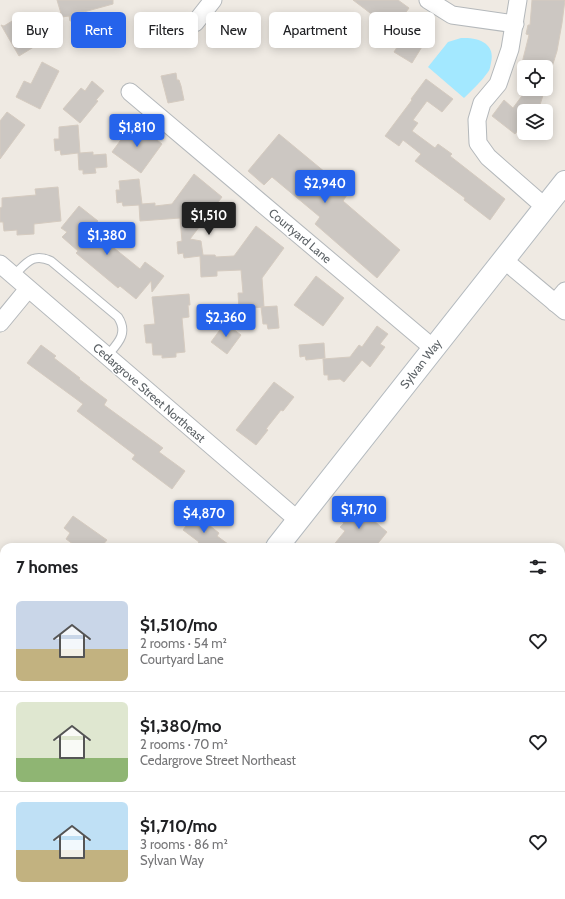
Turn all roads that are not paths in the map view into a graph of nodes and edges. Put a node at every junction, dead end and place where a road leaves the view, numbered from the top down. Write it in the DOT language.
graph roads {
  1 [pos="213,0"];
  2 [pos="428,0"];
  3 [pos="518,0"];
  4 [pos="198,19"];
  5 [pos="515,24"];
  6 [pos="130,92"];
  7 [pos="565,182"];
  8 [pos="546,207"];
  9 [pos="504,260"];
  10 [pos="0,264"];
  11 [pos="13,276"];
  12 [pos="28,289"];
  13 [pos="562,302"];
  14 [pos="0,323"];
  15 [pos="434,348"];
  16 [pos="106,356"];
  17 [pos="299,521"];
  18 [pos="283,543"];
  1 -- 4 [label="street"];
  2 -- 5 [label="street"];
  3 -- 5 [label="street"];
  5 -- 8 [label="street"];
  6 -- 15 [label="street, Courtyard Lane"];
  7 -- 8 [label="main road, Sylvan Way"];
  8 -- 9 [label="main road, Sylvan Way"];
  9 -- 13 [label="street"];
  9 -- 15 [label="main road, Sylvan Way"];
  10 -- 11 [label="street, Cedargrove Street Northeast"];
  11 -- 12 [label="street, Cedargrove Street Northeast"];
  11 -- 16 [label="lane"];
  12 -- 14 [label="street"];
  12 -- 16 [label="street, Cedargrove Street Northeast"];
  15 -- 17 [label="main road, Sylvan Way"];
  16 -- 17 [label="street, Cedargrove Street Northeast"];
  17 -- 18 [label="main road, Sylvan Way"];
}
